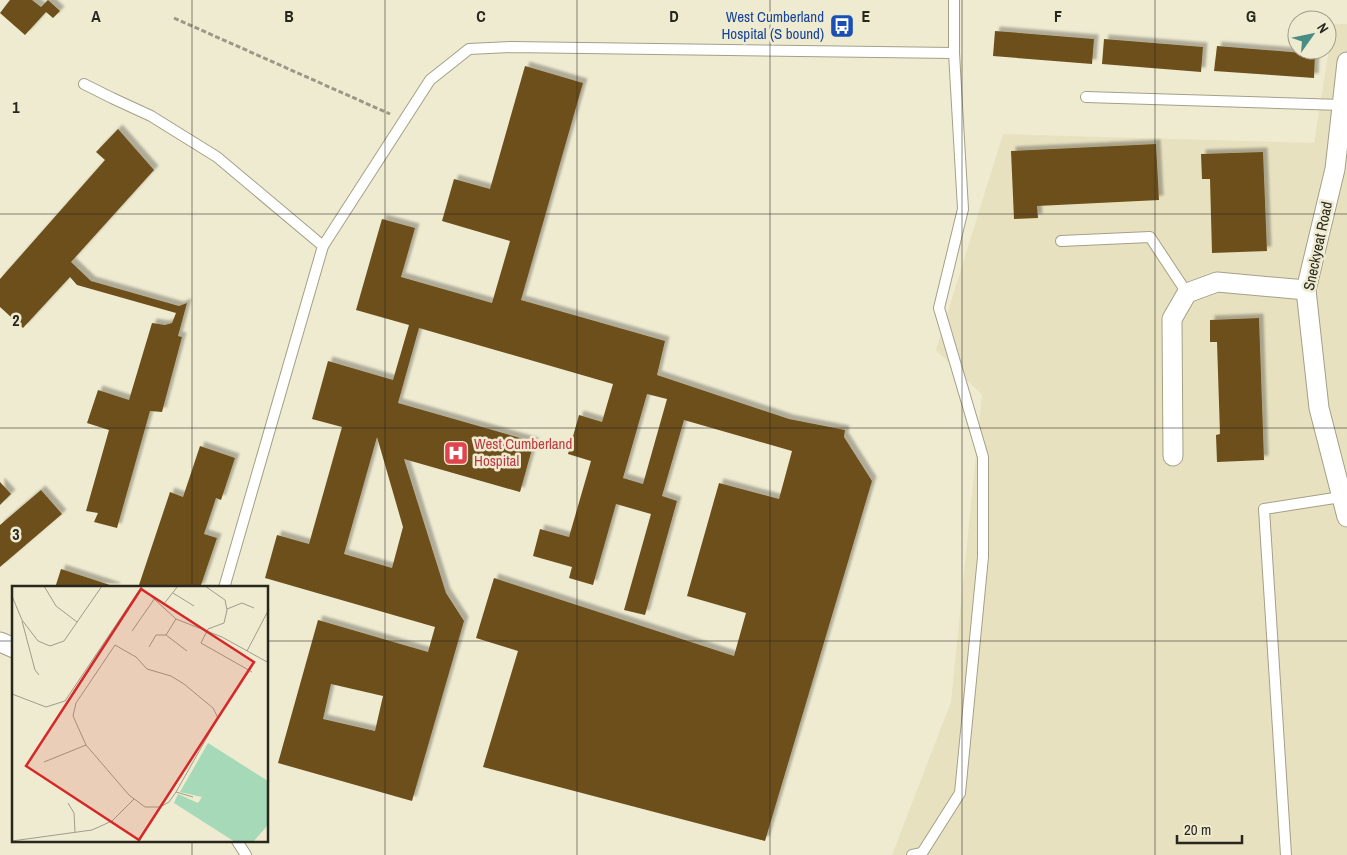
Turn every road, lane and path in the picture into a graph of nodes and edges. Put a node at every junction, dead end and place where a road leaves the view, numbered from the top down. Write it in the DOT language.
graph roads {
  1 [pos="954,0"];
  2 [pos="174,18"];
  3 [pos="954,53"];
  4 [pos="1347,62"];
  5 [pos="84,84"];
  6 [pos="1086,97"];
  7 [pos="1342,105"];
  8 [pos="405,120"];
  9 [pos="1341,170"];
  10 [pos="1061,241"];
  11 [pos="323,246"];
  12 [pos="1306,290"];
  13 [pos="1187,293"];
  14 [pos="1173,456"];
  15 [pos="1344,497"];
  16 [pos="1347,517"];
  17 [pos="225,586"];
  18 [pos="0,642"];
  19 [pos="12,647"];
  20 [pos="238,842"];
  21 [pos="246,855"];
  22 [pos="912,855"];
  23 [pos="1286,855"];
  1 -- 3 [label="lane"];
  2 -- 8 [label="path"];
  3 -- 8 [label="lane"];
  3 -- 22 [label="lane"];
  4 -- 7 [label="street, Sneckyeat Road"];
  5 -- 11 [label="lane"];
  6 -- 7 [label="lane"];
  7 -- 9 [label="street, Sneckyeat Road"];
  8 -- 11 [label="lane"];
  9 -- 12 [label="street, Sneckyeat Road"];
  10 -- 13 [label="lane"];
  11 -- 17 [label="lane"];
  12 -- 13 [label="street"];
  12 -- 15 [label="street, Sneckyeat Road"];
  13 -- 14 [label="street"];
  15 -- 16 [label="street, Sneckyeat Road"];
  15 -- 23 [label="lane"];
  18 -- 19 [label="street"];
  20 -- 21 [label="lane"];
}
